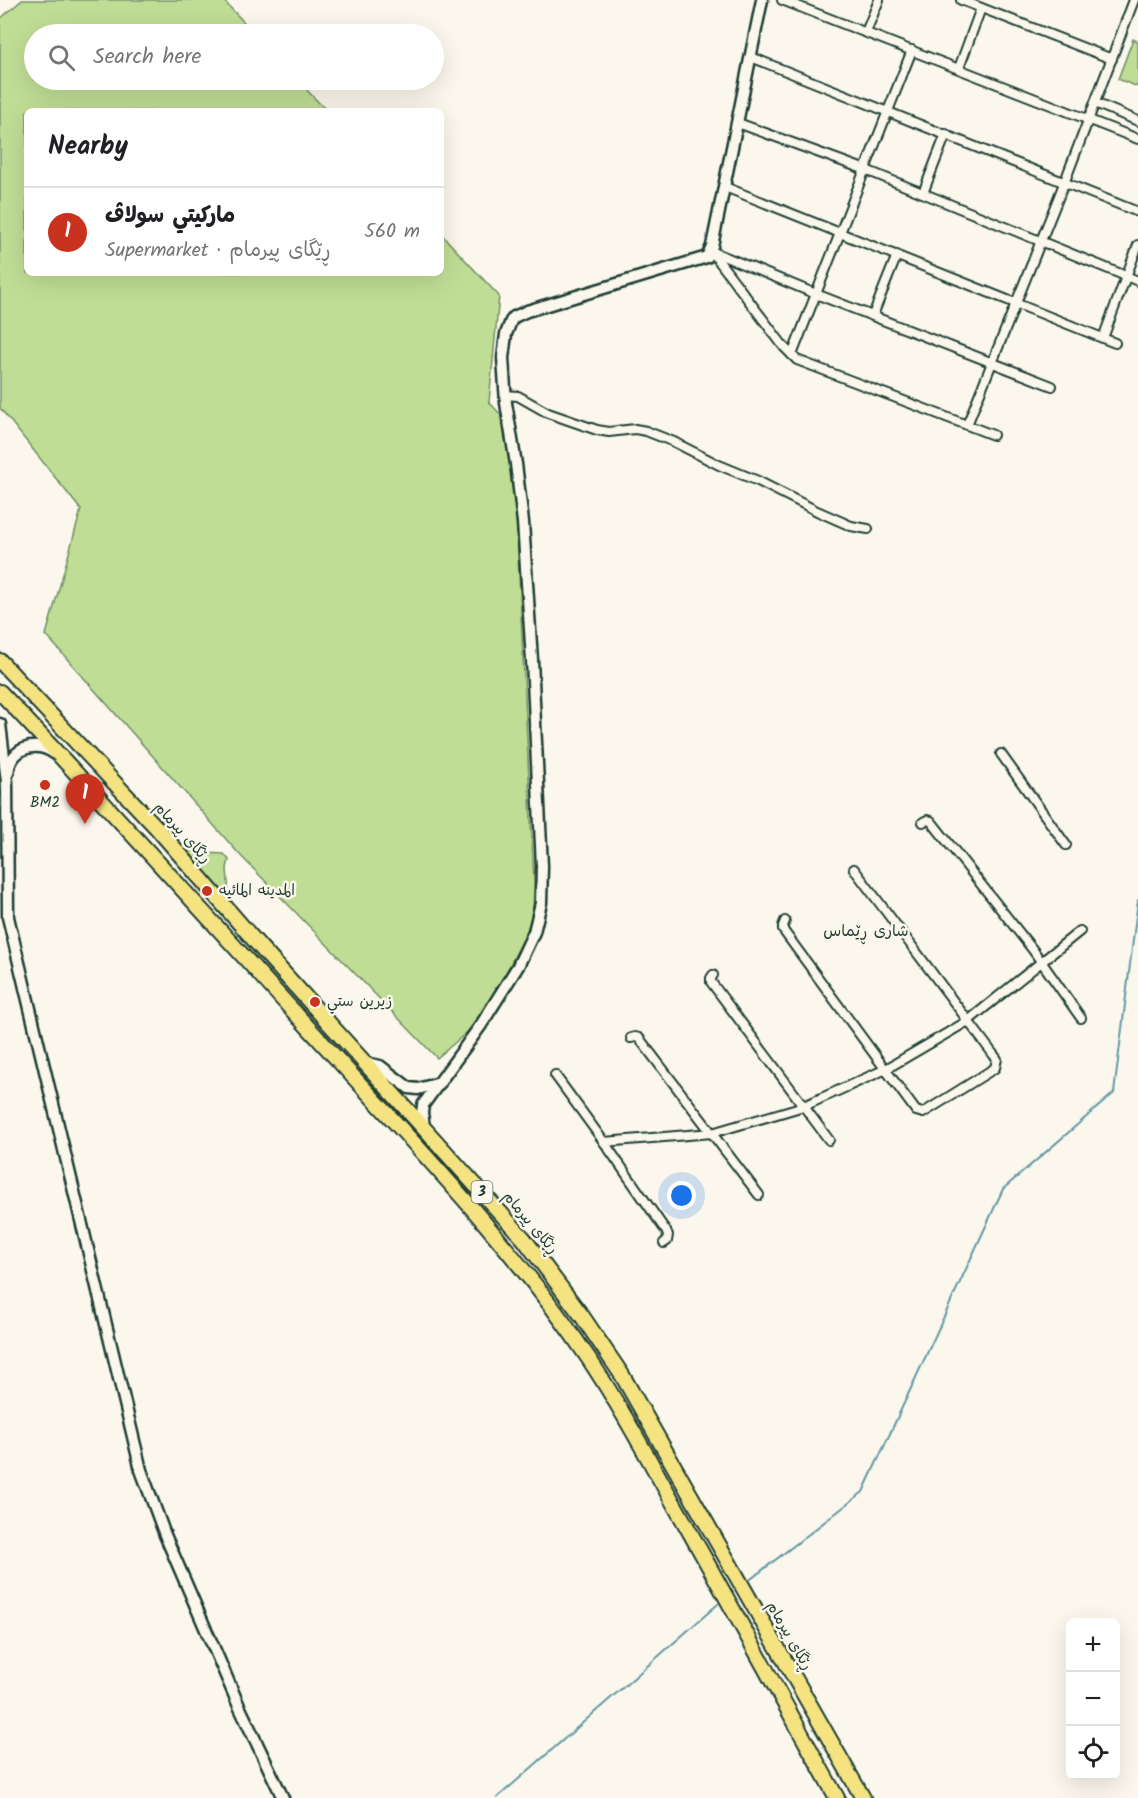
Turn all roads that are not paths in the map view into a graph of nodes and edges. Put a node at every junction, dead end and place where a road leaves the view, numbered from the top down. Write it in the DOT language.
graph roads {
  1 [pos="762,0"];
  2 [pos="782,0"];
  3 [pos="879,0"];
  4 [pos="961,0"];
  5 [pos="1134,0"];
  6 [pos="981,8"];
  7 [pos="866,32"];
  8 [pos="912,50"];
  9 [pos="751,57"];
  10 [pos="1112,59"];
  11 [pos="959,68"];
  12 [pos="1095,103"];
  13 [pos="888,111"];
  14 [pos="1089,119"];
  15 [pos="1138,121"];
  16 [pos="738,123"];
  17 [pos="946,134"];
  18 [pos="1138,139"];
  19 [pos="866,170"];
  20 [pos="1065,182"];
  21 [pos="724,187"];
  22 [pos="923,193"];
  23 [pos="1138,212"];
  24 [pos="840,233"];
  25 [pos="1040,242"];
  26 [pos="1138,245"];
  27 [pos="711,251"];
  28 [pos="897,255"];
  29 [pos="1126,277"];
  30 [pos="1138,281"];
  31 [pos="816,294"];
  32 [pos="1016,303"];
  33 [pos="873,315"];
  34 [pos="1102,338"];
  35 [pos="1115,343"];
  36 [pos="792,355"];
  37 [pos="992,363"];
  38 [pos="1052,386"];
  39 [pos="505,395"];
  40 [pos="967,425"];
  41 [pos="993,435"];
  42 [pos="868,529"];
  43 [pos="0,661"];
  44 [pos="0,692"];
  45 [pos="0,724"];
  46 [pos="1001,754"];
  47 [pos="63,758"];
  48 [pos="7,782"];
  49 [pos="923,822"];
  50 [pos="1066,844"];
  51 [pos="187,862"];
  52 [pos="854,869"];
  53 [pos="176,882"];
  54 [pos="785,921"];
  55 [pos="1080,931"];
  56 [pos="1041,962"];
  57 [pos="713,975"];
  58 [pos="1081,1018"];
  59 [pos="968,1021"];
  60 [pos="631,1038"];
  61 [pos="366,1063"];
  62 [pos="886,1069"];
  63 [pos="555,1075"];
  64 [pos="440,1083"];
  65 [pos="804,1106"];
  66 [pos="424,1127"];
  67 [pos="711,1133"];
  68 [pos="829,1140"];
  69 [pos="604,1142"];
  70 [pos="759,1195"];
  71 [pos="664,1243"];
  72 [pos="283,1798"];
  73 [pos="837,1798"];
  74 [pos="863,1798"];
  1 -- 9 [label="street"];
  2 -- 7 [label="street"];
  3 -- 7 [label="street"];
  4 -- 6 [label="street"];
  5 -- 10 [label="street"];
  6 -- 10 [label="street"];
  6 -- 11 [label="street"];
  7 -- 8 [label="street"];
  8 -- 11 [label="street"];
  8 -- 13 [label="street"];
  9 -- 13 [label="street"];
  9 -- 16 [label="street"];
  10 -- 12 [label="street"];
  11 -- 14 [label="street"];
  12 -- 14 [label="street"];
  12 -- 15 [label="street"];
  13 -- 17 [label="street"];
  13 -- 19 [label="street"];
  14 -- 18 [label="street"];
  14 -- 20 [label="street"];
  16 -- 19 [label="street"];
  16 -- 21 [label="street"];
  17 -- 20 [label="street"];
  17 -- 22 [label="street"];
  19 -- 22 [label="street"];
  19 -- 24 [label="street"];
  20 -- 23 [label="street"];
  20 -- 25 [label="street"];
  21 -- 24 [label="street"];
  21 -- 27 [label="street"];
  22 -- 25 [label="street"];
  24 -- 28 [label="street"];
  24 -- 31 [label="street"];
  25 -- 29 [label="street"];
  25 -- 32 [label="street"];
  26 -- 29 [label="street"];
  27 -- 31 [label="street"];
  27 -- 36 [label="street"];
  27 -- 39 [label="street"];
  28 -- 32 [label="street"];
  28 -- 33 [label="street"];
  29 -- 30 [label="street"];
  29 -- 34 [label="street"];
  31 -- 33 [label="street"];
  31 -- 36 [label="street"];
  32 -- 34 [label="street"];
  32 -- 37 [label="street"];
  33 -- 37 [label="street"];
  34 -- 35 [label="street"];
  36 -- 40 [label="street"];
  37 -- 38 [label="street"];
  37 -- 40 [label="street"];
  39 -- 42 [label="street"];
  39 -- 64 [label="street"];
  40 -- 41 [label="street"];
  43 -- 51 [label="highway, ڕێگای پیرمام / 3"];
  44 -- 47 [label="highway, 3"];
  45 -- 48 [label="street"];
  46 -- 50 [label="street"];
  47 -- 48 [label="street"];
  47 -- 53 [label="highway, 3"];
  48 -- 72 [label="street"];
  49 -- 56 [label="street"];
  51 -- 53 [label="highway"];
  51 -- 61 [label="highway, ڕێگای پیرمام / 3"];
  52 -- 59 [label="street"];
  53 -- 73 [label="highway, 3"];
  54 -- 62 [label="street"];
  55 -- 56 [label="street"];
  56 -- 58 [label="street"];
  56 -- 59 [label="street"];
  57 -- 65 [label="street"];
  59 -- 62 [label="street"];
  59 -- 62 [label="street"];
  60 -- 67 [label="street"];
  61 -- 64 [label="street"];
  61 -- 66 [label="highway, ڕێگای پیرمام / 3"];
  62 -- 65 [label="street"];
  63 -- 69 [label="street"];
  64 -- 66 [label="street"];
  65 -- 67 [label="street"];
  65 -- 68 [label="street"];
  66 -- 74 [label="highway, ڕێگای پیرمام / 3"];
  67 -- 69 [label="street"];
  67 -- 70 [label="street"];
  69 -- 71 [label="street"];
}
